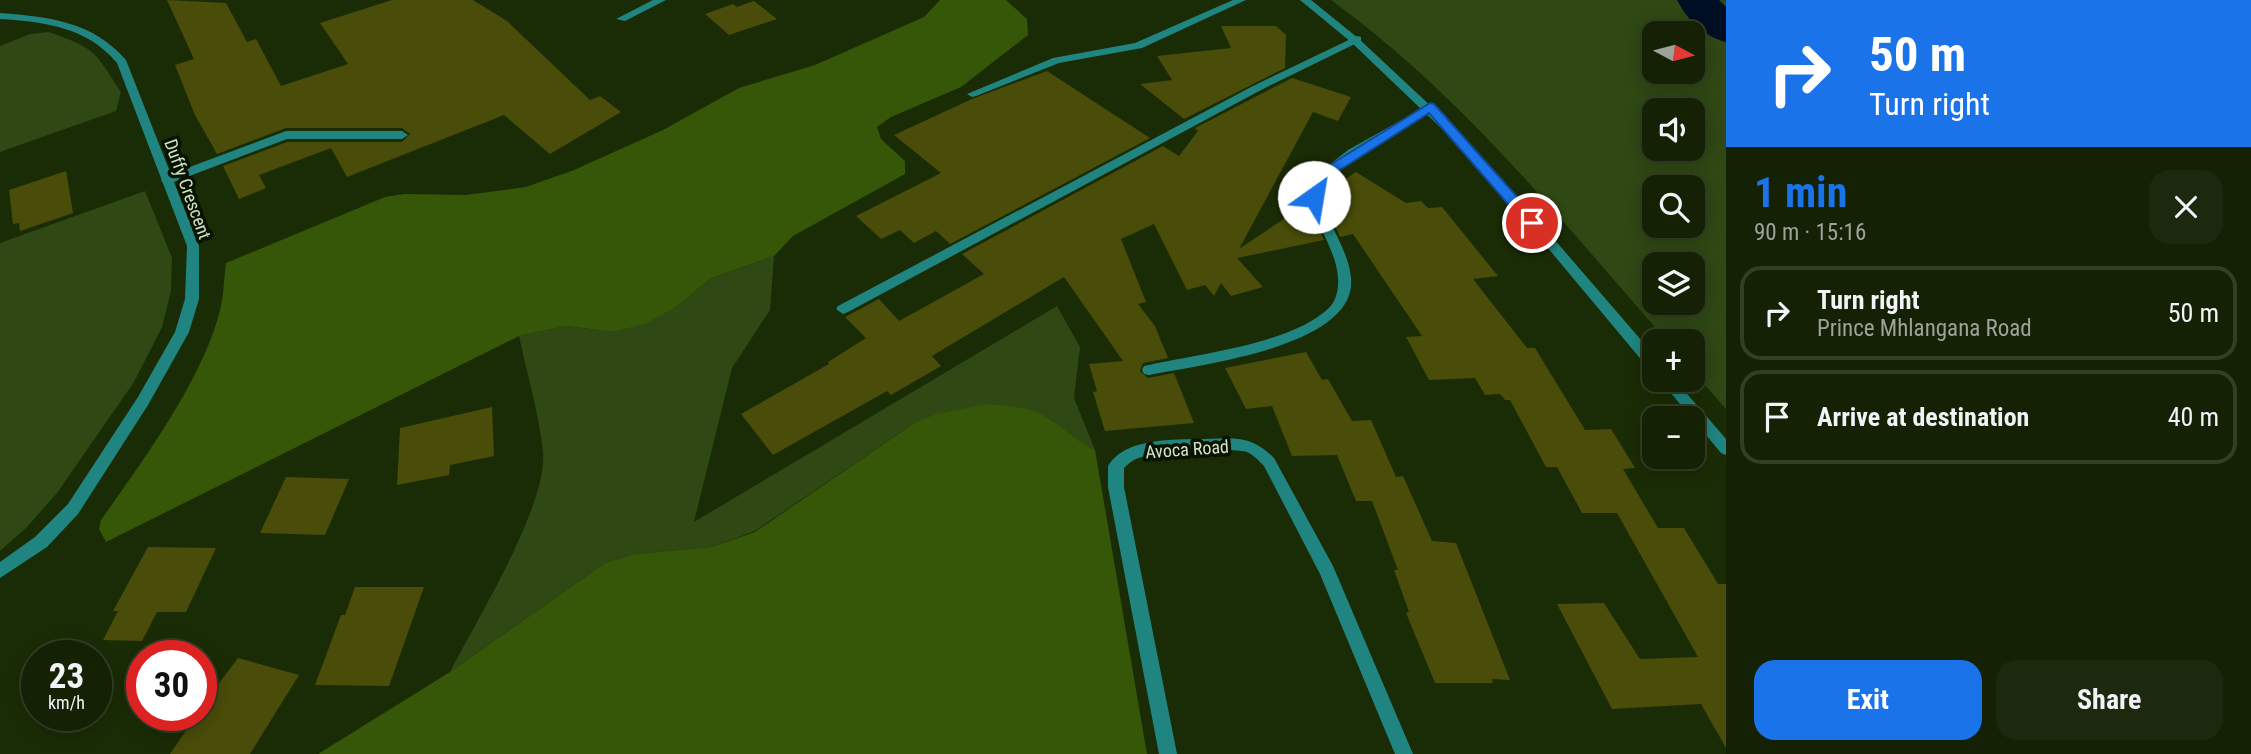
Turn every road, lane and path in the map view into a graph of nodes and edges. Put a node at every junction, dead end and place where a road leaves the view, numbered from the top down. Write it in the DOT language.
graph roads {
  1 [pos="661,0"];
  2 [pos="1241,0"];
  3 [pos="1305,0"];
  4 [pos="0,16"];
  5 [pos="621,19"];
  6 [pos="1357,39"];
  7 [pos="972,94"];
  8 [pos="1430,107"];
  9 [pos="402,135"];
  10 [pos="167,180"];
  11 [pos="843,309"];
  12 [pos="1642,351"];
  13 [pos="1149,370"];
  14 [pos="1677,392"];
  15 [pos="1726,449"];
  16 [pos="0,571"];
  17 [pos="1168,754"];
  18 [pos="1404,754"];
  1 -- 5 [label="street"];
  2 -- 7 [label="street"];
  3 -- 6 [label="street"];
  4 -- 10 [label="street, Duffy Crescent"];
  6 -- 8 [label="street"];
  6 -- 11 [label="street"];
  8 -- 12 [label="street"];
  8 -- 13 [label="street"];
  9 -- 10 [label="street"];
  10 -- 16 [label="street, Duffy Crescent"];
  14 -- 15 [label="street"];
  17 -- 18 [label="street, Avoca Road"];
}
